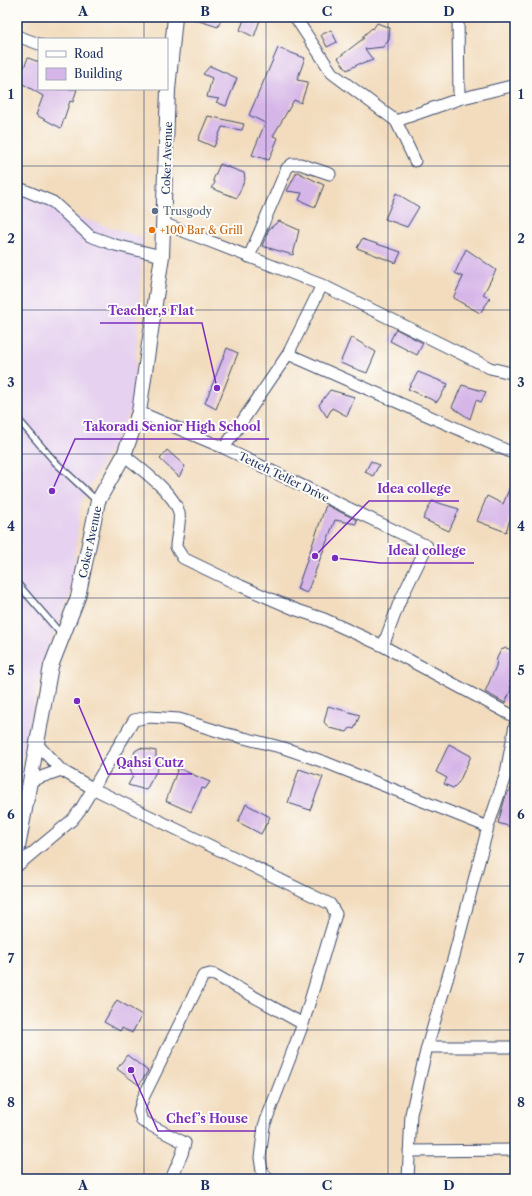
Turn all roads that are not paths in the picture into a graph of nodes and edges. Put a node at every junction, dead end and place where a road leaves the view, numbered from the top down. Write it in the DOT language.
graph roads {
  1 [pos="175,17"];
  2 [pos="295,17"];
  3 [pos="458,17"];
  4 [pos="17,36"];
  5 [pos="38,44"];
  6 [pos="168,80"];
  7 [pos="515,85"];
  8 [pos="167,90"];
  9 [pos="459,99"];
  10 [pos="396,121"];
  11 [pos="415,161"];
  12 [pos="330,174"];
  13 [pos="17,187"];
  14 [pos="165,224"];
  15 [pos="162,256"];
  16 [pos="249,257"];
  17 [pos="322,286"];
  18 [pos="288,354"];
  19 [pos="515,374"];
  20 [pos="139,412"];
  21 [pos="17,418"];
  22 [pos="224,448"];
  23 [pos="515,454"];
  24 [pos="124,456"];
  25 [pos="98,501"];
  26 [pos="17,583"];
  27 [pos="62,635"];
  28 [pos="383,646"];
  29 [pos="515,717"];
  30 [pos="515,725"];
  31 [pos="37,744"];
  32 [pos="62,770"];
  33 [pos="30,781"];
  34 [pos="94,789"];
  35 [pos="488,827"];
  36 [pos="17,853"];
  37 [pos="17,866"];
  38 [pos="304,1024"];
  39 [pos="427,1047"];
  40 [pos="515,1047"];
  41 [pos="515,1150"];
  42 [pos="409,1151"];
  43 [pos="171,1179"];
  44 [pos="268,1179"];
  45 [pos="408,1179"];
  1 -- 6 [label="street, Coker Avenue"];
  2 -- 10 [label="street"];
  3 -- 9 [label="street"];
  4 -- 5 [label="street"];
  7 -- 9 [label="street"];
  8 -- 14 [label="street, Coker Avenue"];
  9 -- 10 [label="street"];
  10 -- 11 [label="street"];
  12 -- 16 [label="street"];
  13 -- 15 [label="street"];
  14 -- 15 [label="street, Coker Avenue"];
  14 -- 16 [label="street"];
  15 -- 20 [label="street, Coker Avenue"];
  16 -- 17 [label="street"];
  17 -- 18 [label="street"];
  17 -- 19 [label="street"];
  18 -- 22 [label="street"];
  18 -- 23 [label="street"];
  20 -- 22 [label="street, Tetteh Telfer Drive"];
  20 -- 24 [label="street, Coker Avenue"];
  21 -- 25 [label="lane"];
  22 -- 28 [label="street, Tetteh Telfer Drive"];
  24 -- 25 [label="street, Coker Avenue"];
  24 -- 28 [label="street"];
  25 -- 27 [label="street, Coker Avenue"];
  26 -- 27 [label="lane"];
  27 -- 31 [label="street, Coker Avenue"];
  28 -- 29 [label="street"];
  30 -- 35 [label="street"];
  31 -- 32 [label="street"];
  31 -- 33 [label="street, Coker Avenue"];
  32 -- 33 [label="street"];
  32 -- 34 [label="street"];
  33 -- 36 [label="street, Coker Avenue"];
  34 -- 35 [label="street"];
  34 -- 37 [label="street"];
  34 -- 38 [label="street"];
  35 -- 39 [label="street"];
  38 -- 43 [label="street"];
  38 -- 44 [label="street"];
  39 -- 40 [label="street"];
  39 -- 42 [label="street"];
  41 -- 42 [label="street"];
  42 -- 45 [label="street"];
}
